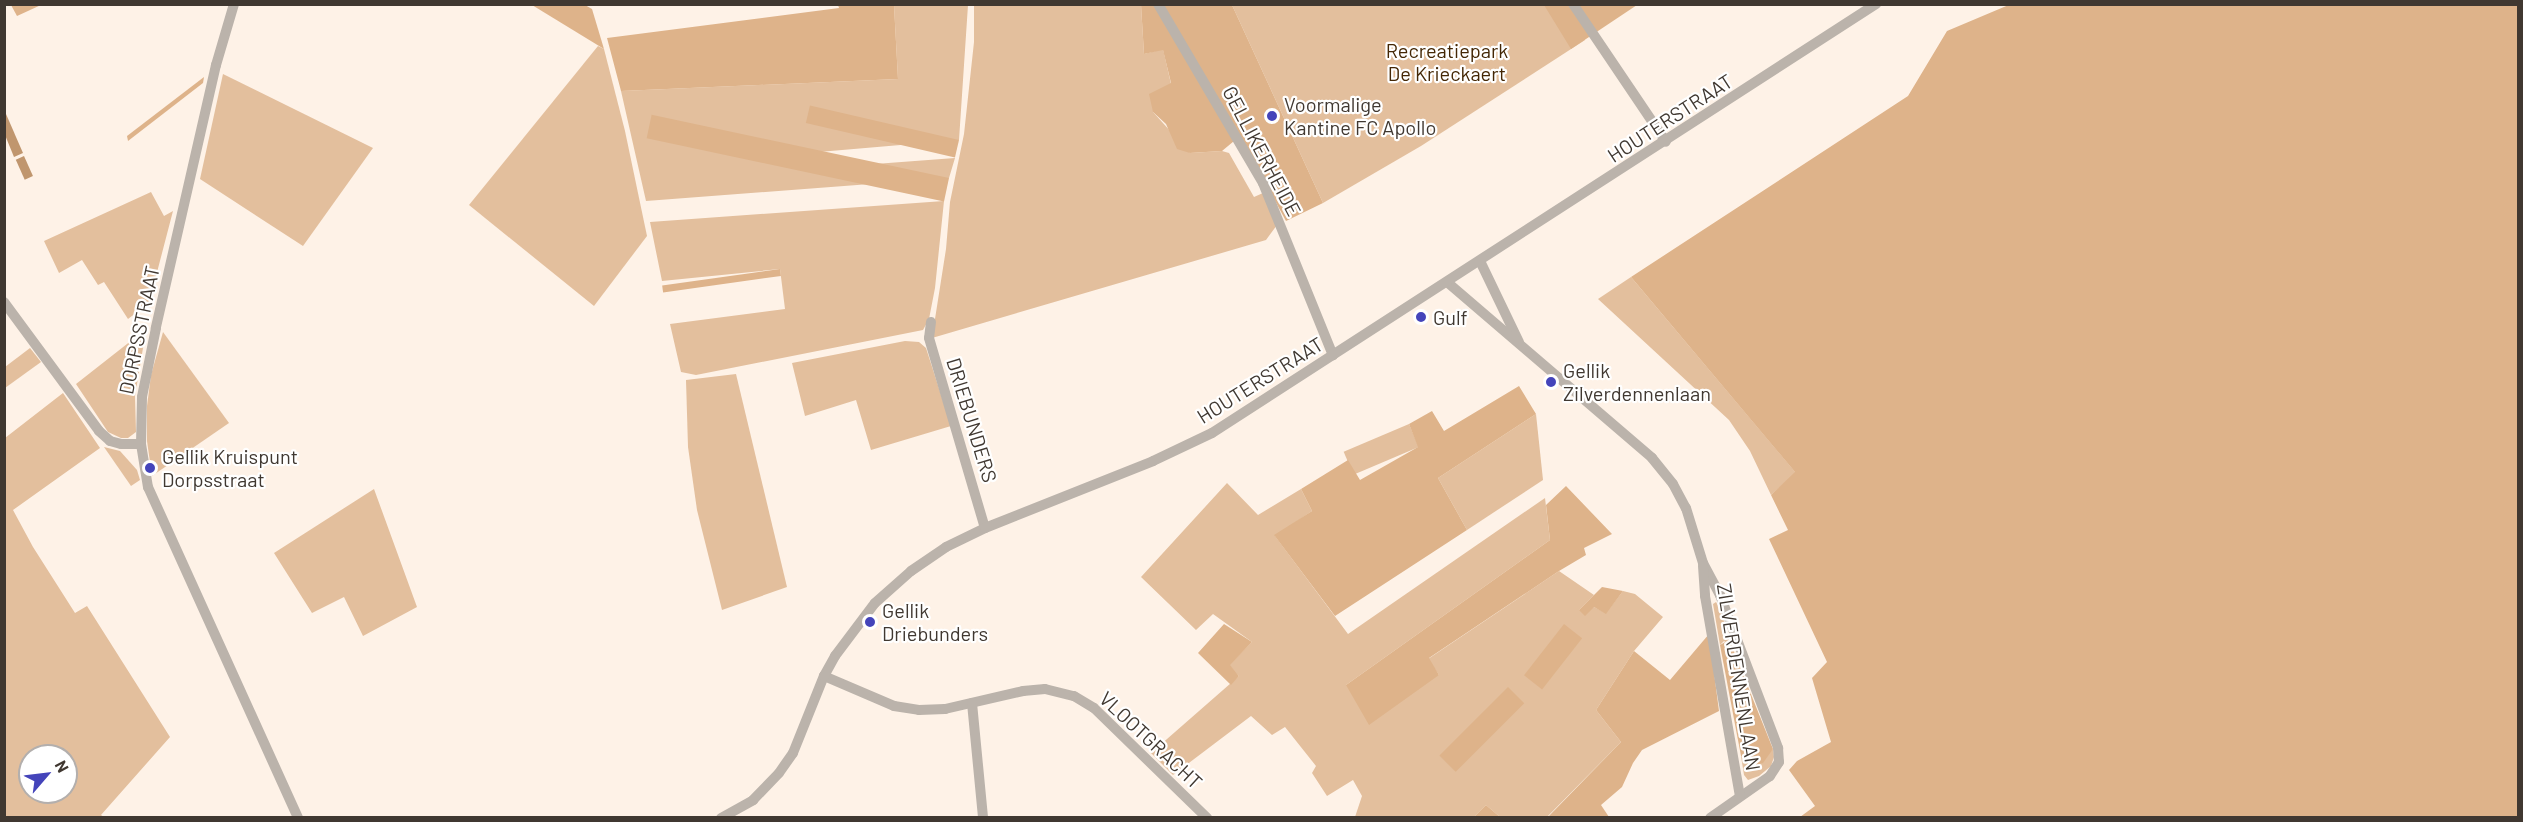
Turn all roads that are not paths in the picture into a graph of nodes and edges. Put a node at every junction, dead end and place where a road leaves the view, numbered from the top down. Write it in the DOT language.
graph roads {
  1 [pos="234,4"];
  2 [pos="1158,4"];
  3 [pos="1573,4"];
  4 [pos="1876,4"];
  5 [pos="1666,142"];
  6 [pos="1480,261"];
  7 [pos="1447,282"];
  8 [pos="4,302"];
  9 [pos="931,322"];
  10 [pos="1521,345"];
  11 [pos="1333,355"];
  12 [pos="141,444"];
  13 [pos="985,528"];
  14 [pos="1703,563"];
  15 [pos="824,676"];
  16 [pos="972,703"];
  17 [pos="1740,796"];
  18 [pos="298,818"];
  19 [pos="721,818"];
  20 [pos="983,818"];
  21 [pos="1207,818"];
  22 [pos="1710,818"];
  1 -- 12 [label="street, DORPSSTRAAT"];
  2 -- 11 [label="street, GELLIKERHEIDE"];
  3 -- 5 [label="street"];
  4 -- 5 [label="street, HOUTERSTRAAT"];
  5 -- 6 [label="street, HOUTERSTRAAT"];
  6 -- 7 [label="street, HOUTERSTRAAT"];
  6 -- 10 [label="street, ZILVERDENNENLAAN"];
  7 -- 10 [label="street, ZILVERDENNENLAAN"];
  7 -- 11 [label="street, HOUTERSTRAAT"];
  8 -- 12 [label="street"];
  9 -- 13 [label="street, DRIEBUNDERS"];
  10 -- 14 [label="street, ZILVERDENNENLAAN"];
  11 -- 13 [label="street, HOUTERSTRAAT"];
  12 -- 18 [label="street, DORPSSTRAAT"];
  13 -- 15 [label="street, HOUTERSTRAAT"];
  14 -- 17 [label="street, ZILVERDENNENLAAN"];
  14 -- 17 [label="street, ZILVERDENNENLAAN"];
  15 -- 16 [label="street, VLOOTGRACHT"];
  15 -- 19 [label="street, HOUTERSTRAAT"];
  16 -- 20 [label="street"];
  16 -- 21 [label="street, VLOOTGRACHT"];
  17 -- 22 [label="street, ZILVERDENNENLAAN"];
}
